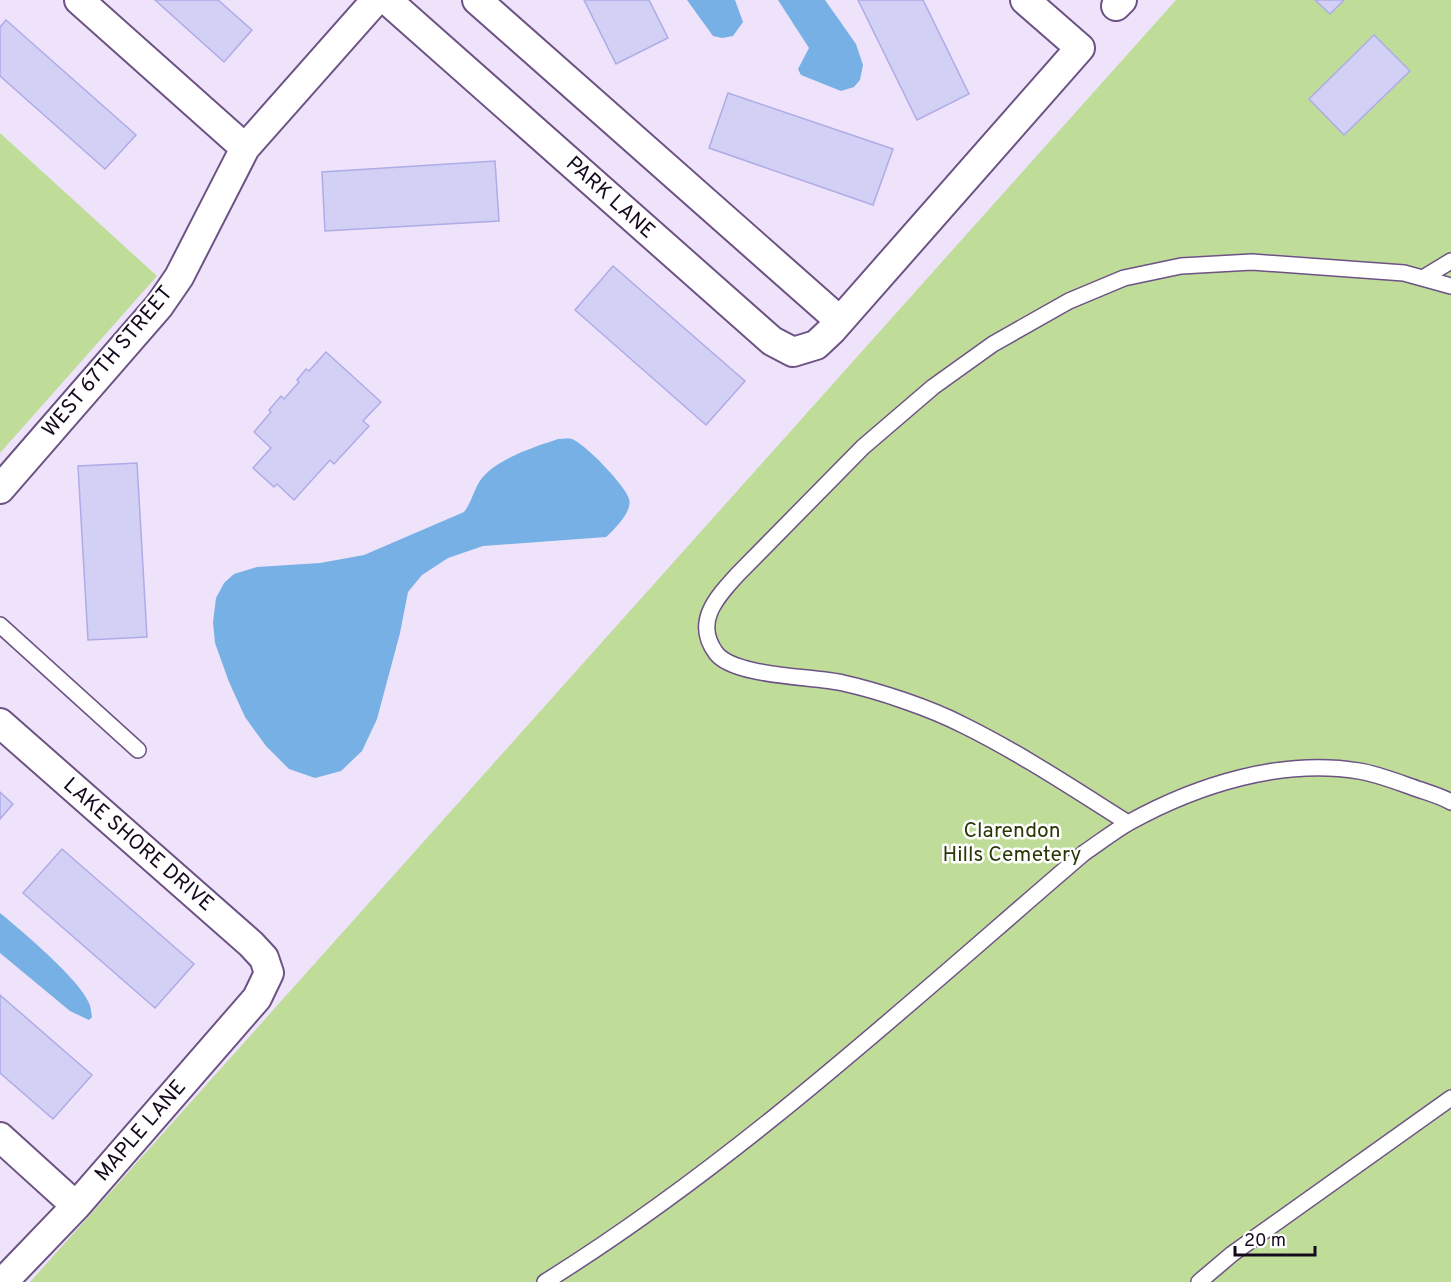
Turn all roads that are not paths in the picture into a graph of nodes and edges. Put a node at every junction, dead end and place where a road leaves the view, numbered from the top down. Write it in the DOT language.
graph roads {
  1 [pos="79,0"];
  2 [pos="376,0"];
  3 [pos="387,0"];
  4 [pos="477,0"];
  5 [pos="1025,0"];
  6 [pos="245,148"];
  7 [pos="1451,261"];
  8 [pos="1423,278"];
  9 [pos="1451,286"];
  10 [pos="840,321"];
  11 [pos="0,489"];
  12 [pos="0,625"];
  13 [pos="0,723"];
  14 [pos="138,750"];
  15 [pos="1451,802"];
  16 [pos="1128,823"];
  17 [pos="269,973"];
  18 [pos="1451,1098"];
  19 [pos="0,1137"];
  20 [pos="76,1206"];
  21 [pos="3,1282"];
  22 [pos="545,1282"];
  23 [pos="1199,1282"];
  1 -- 6 [label="street"];
  2 -- 6 [label="street, WEST 67TH STREET"];
  3 -- 10 [label="street, PARK LANE"];
  4 -- 10 [label="street"];
  5 -- 10 [label="street, PARK LANE"];
  6 -- 11 [label="street, WEST 67TH STREET"];
  7 -- 8 [label="lane"];
  8 -- 9 [label="lane"];
  8 -- 16 [label="lane"];
  12 -- 14 [label="lane"];
  13 -- 17 [label="street, LAKE SHORE DRIVE"];
  15 -- 16 [label="lane"];
  16 -- 22 [label="lane"];
  17 -- 20 [label="street, MAPLE LANE"];
  18 -- 23 [label="lane"];
  19 -- 20 [label="street"];
  20 -- 21 [label="street, MAPLE LANE"];
}
